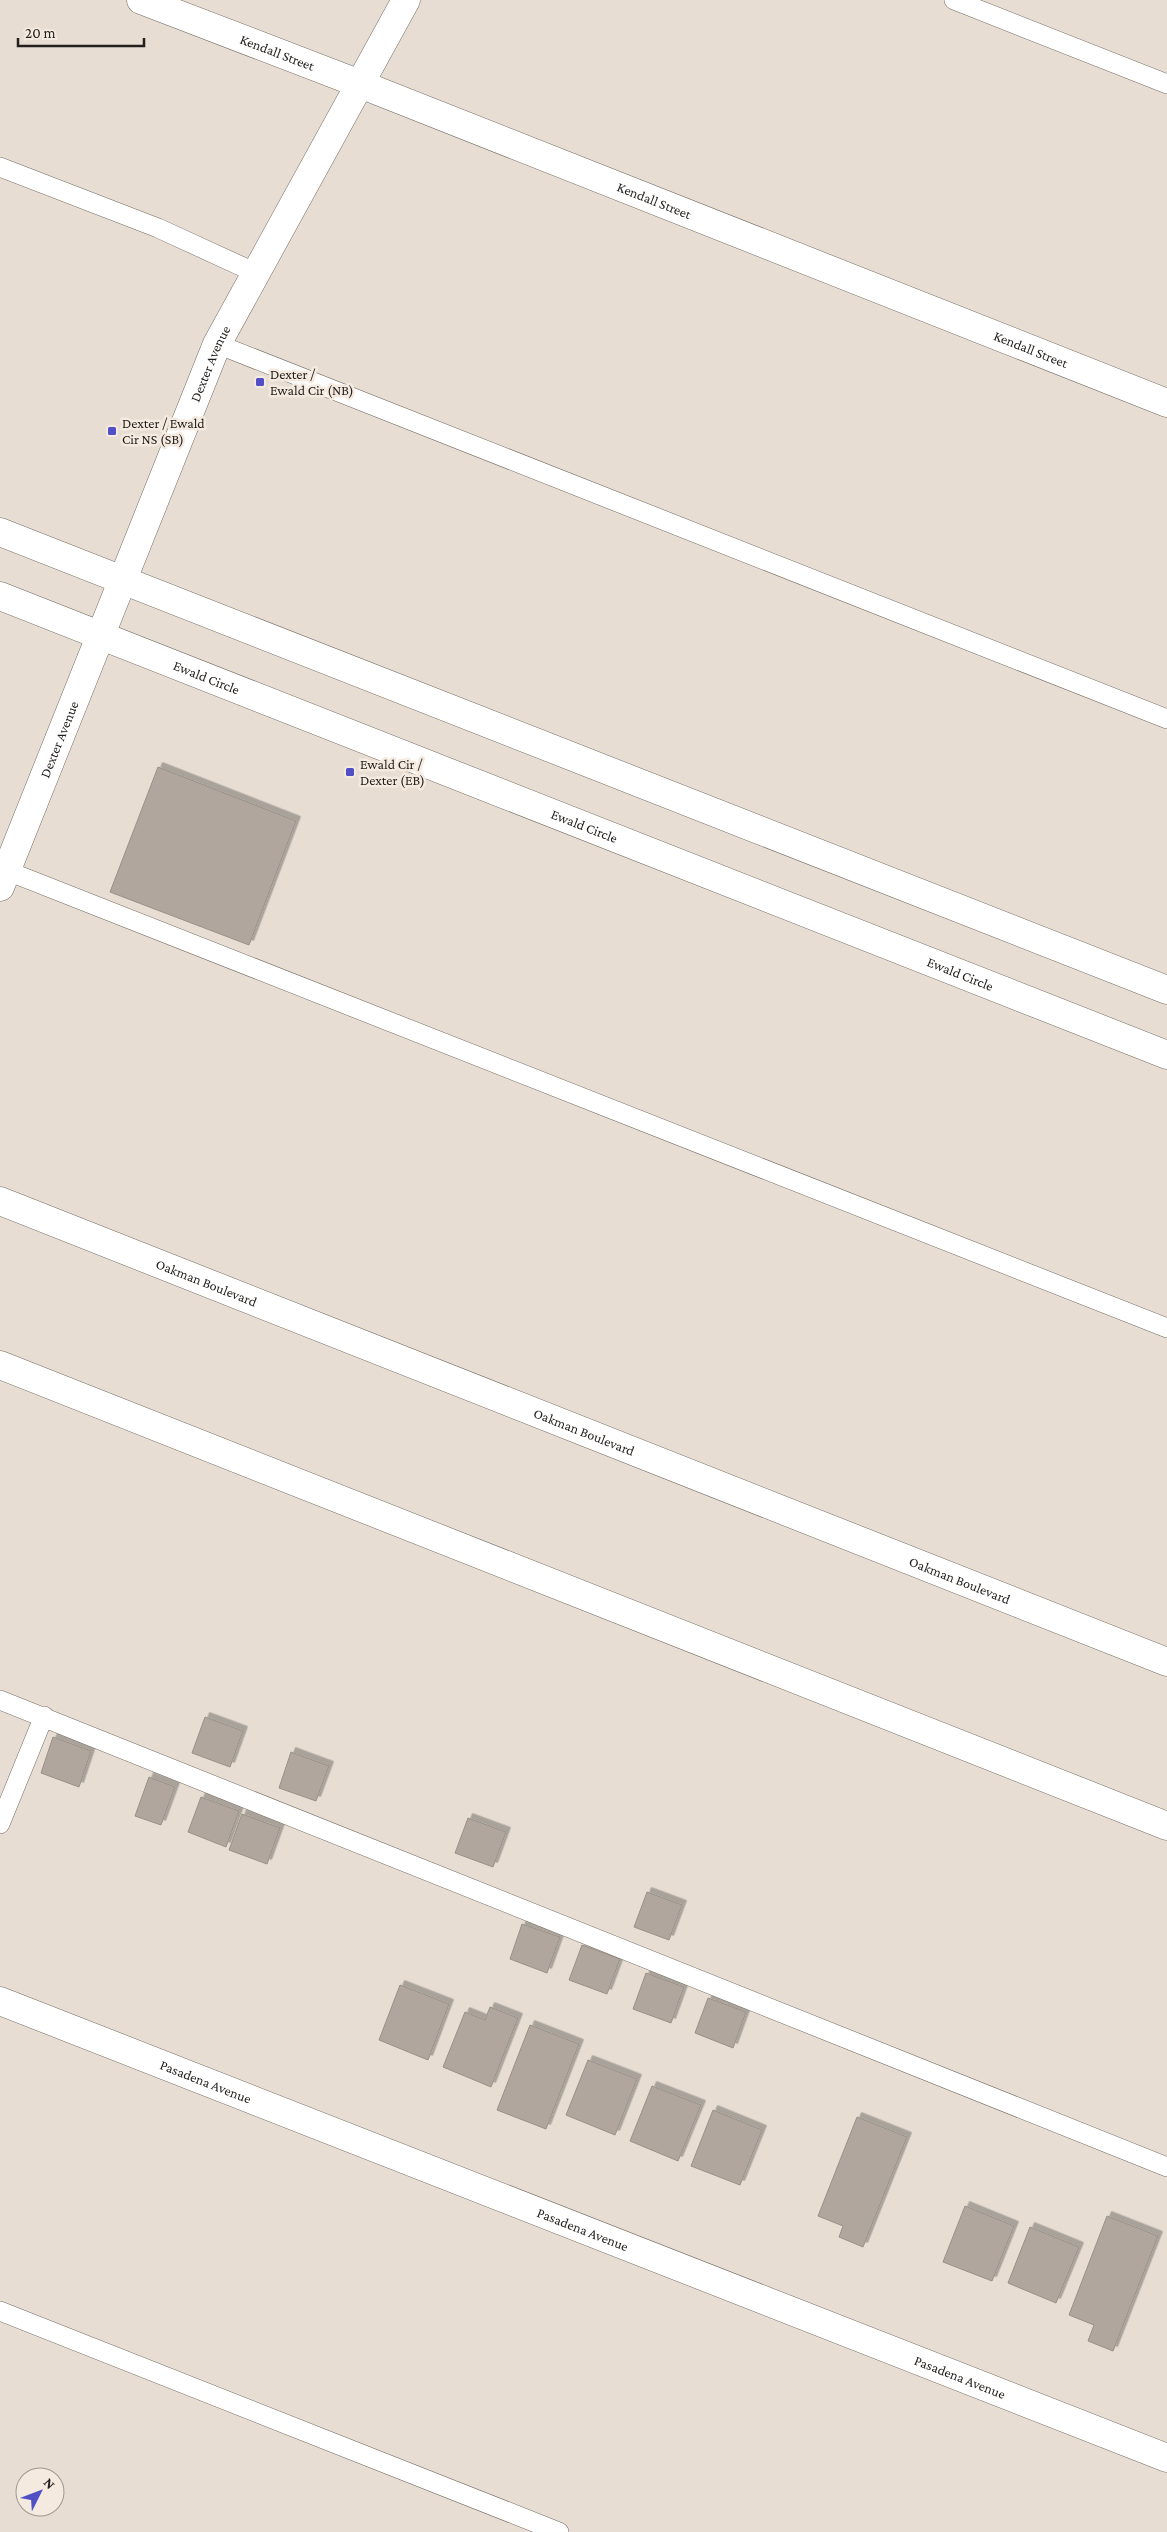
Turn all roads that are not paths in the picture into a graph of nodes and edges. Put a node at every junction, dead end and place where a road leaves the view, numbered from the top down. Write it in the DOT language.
graph roads {
  1 [pos="141,0"];
  2 [pos="406,0"];
  3 [pos="954,0"];
  4 [pos="360,84"];
  5 [pos="1167,84"];
  6 [pos="0,167"];
  7 [pos="256,273"];
  8 [pos="217,344"];
  9 [pos="1167,403"];
  10 [pos="0,532"];
  11 [pos="123,579"];
  12 [pos="0,596"];
  13 [pos="101,635"];
  14 [pos="1167,720"];
  15 [pos="2,875"];
  16 [pos="1167,990"];
  17 [pos="1167,1056"];
  18 [pos="0,1201"];
  19 [pos="1167,1328"];
  20 [pos="0,1365"];
  21 [pos="1167,1662"];
  22 [pos="0,1700"];
  23 [pos="44,1716"];
  24 [pos="0,1824"];
  25 [pos="1167,1826"];
  26 [pos="0,2001"];
  27 [pos="1167,2167"];
  28 [pos="0,2311"];
  29 [pos="1167,2458"];
  30 [pos="559,2532"];
  1 -- 4 [label="street, Kendall Street"];
  2 -- 4 [label="street, Dexter Avenue"];
  3 -- 5 [label="lane"];
  4 -- 7 [label="street, Dexter Avenue"];
  4 -- 9 [label="street, Kendall Street"];
  6 -- 7 [label="lane"];
  7 -- 8 [label="street, Dexter Avenue"];
  8 -- 11 [label="street, Dexter Avenue"];
  8 -- 14 [label="lane"];
  10 -- 11 [label="street"];
  11 -- 13 [label="street, Dexter Avenue"];
  11 -- 16 [label="street"];
  12 -- 13 [label="street, Ewald Circle"];
  13 -- 15 [label="street, Dexter Avenue"];
  13 -- 17 [label="street, Ewald Circle"];
  15 -- 19 [label="lane"];
  18 -- 21 [label="street, Oakman Boulevard"];
  20 -- 25 [label="street"];
  22 -- 23 [label="lane"];
  23 -- 24 [label="lane"];
  23 -- 27 [label="lane"];
  26 -- 29 [label="street, Pasadena Avenue"];
  28 -- 30 [label="lane"];
}
